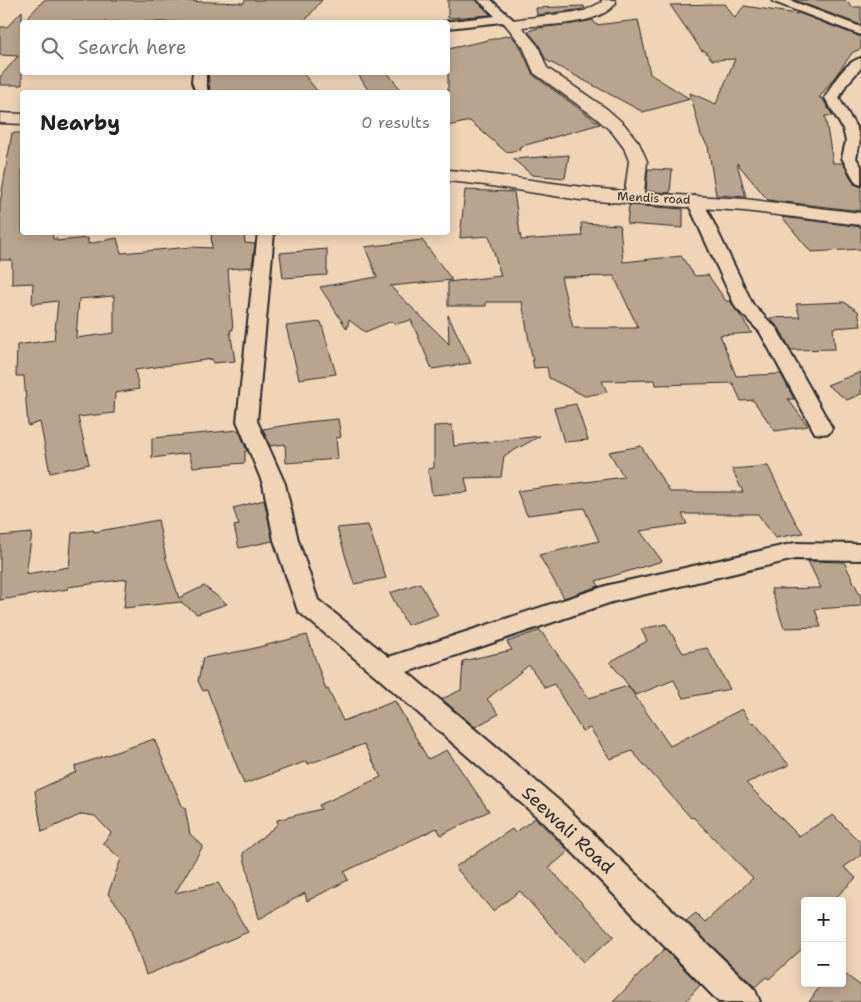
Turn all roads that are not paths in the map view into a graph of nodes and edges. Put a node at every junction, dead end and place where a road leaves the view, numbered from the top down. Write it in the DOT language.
graph roads {
  1 [pos="484,0"];
  2 [pos="608,0"];
  3 [pos="778,0"];
  4 [pos="509,21"];
  5 [pos="450,24"];
  6 [pos="861,31"];
  7 [pos="861,62"];
  8 [pos="200,75"];
  9 [pos="836,88"];
  10 [pos="853,88"];
  11 [pos="201,90"];
  12 [pos="0,118"];
  13 [pos="20,119"];
  14 [pos="450,176"];
  15 [pos="861,180"];
  16 [pos="634,197"];
  17 [pos="695,201"];
  18 [pos="861,219"];
  19 [pos="266,235"];
  20 [pos="822,428"];
  21 [pos="861,552"];
  22 [pos="385,669"];
  23 [pos="742,1002"];
  1 -- 4 [label="street"];
  2 -- 4 [label="street"];
  3 -- 6 [label="street"];
  4 -- 5 [label="street"];
  4 -- 16 [label="street"];
  7 -- 9 [label="street"];
  8 -- 11 [label="street"];
  9 -- 10 [label="street"];
  9 -- 15 [label="street"];
  12 -- 13 [label="street"];
  14 -- 16 [label="street, Mendis road"];
  16 -- 17 [label="street, Mendis road"];
  17 -- 18 [label="street, Mendis road"];
  17 -- 20 [label="street"];
  19 -- 22 [label="street, Seewali Road"];
  21 -- 22 [label="street"];
  22 -- 23 [label="street, Seewali Road"];
}
